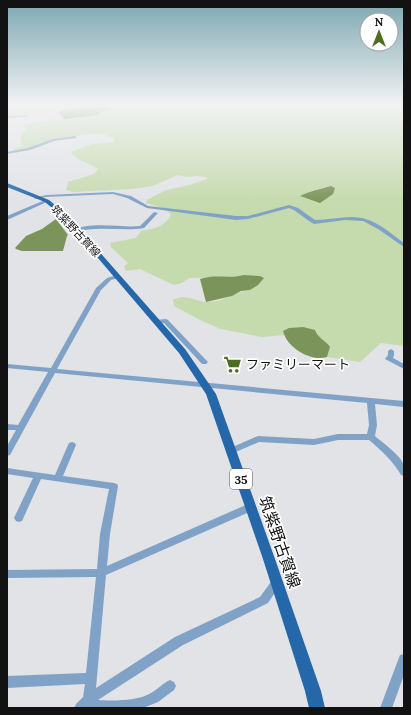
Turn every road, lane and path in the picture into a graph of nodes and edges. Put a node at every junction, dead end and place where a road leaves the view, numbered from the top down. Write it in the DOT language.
graph roads {
  1 [pos="72,137"];
  2 [pos="7,153"];
  3 [pos="7,186"];
  4 [pos="41,200"];
  5 [pos="156,213"];
  6 [pos="7,218"];
  7 [pos="78,230"];
  8 [pos="404,245"];
  9 [pos="117,276"];
  10 [pos="156,322"];
  11 [pos="391,351"];
  12 [pos="204,362"];
  13 [pos="7,366"];
  14 [pos="404,367"];
  15 [pos="52,371"];
  16 [pos="206,386"];
  17 [pos="371,401"];
  18 [pos="404,404"];
  19 [pos="7,427"];
  20 [pos="20,428"];
  21 [pos="371,437"];
  22 [pos="72,445"];
  23 [pos="231,451"];
  24 [pos="7,453"];
  25 [pos="7,471"];
  26 [pos="404,473"];
  27 [pos="38,476"];
  28 [pos="58,478"];
  29 [pos="251,507"];
  30 [pos="19,518"];
  31 [pos="102,573"];
  32 [pos="7,574"];
  33 [pos="277,582"];
  34 [pos="404,659"];
  35 [pos="91,678"];
  36 [pos="7,682"];
  37 [pos="170,686"];
  38 [pos="84,704"];
  39 [pos="141,706"];
  40 [pos="317,708"];
  41 [pos="386,708"];
  1 -- 2 [label="street"];
  3 -- 4 [label="main road, 筑紫野古賀線 / 35"];
  4 -- 6 [label="street"];
  4 -- 7 [label="main road, 筑紫野古賀線 / 35"];
  4 -- 8 [label="street"];
  4 -- 9 [label="main road, 筑紫野古賀線 / 35"];
  5 -- 7 [label="street"];
  7 -- 9 [label="main road, 筑紫野古賀線 / 35"];
  9 -- 10 [label="main road, 筑紫野古賀線 / 35"];
  9 -- 15 [label="street"];
  10 -- 12 [label="street"];
  10 -- 16 [label="main road, 筑紫野古賀線 / 35"];
  11 -- 14 [label="street"];
  13 -- 15 [label="street"];
  15 -- 16 [label="street"];
  15 -- 20 [label="street"];
  16 -- 17 [label="street"];
  16 -- 23 [label="main road, 筑紫野古賀線 / 35"];
  17 -- 18 [label="street"];
  17 -- 21 [label="street"];
  19 -- 20 [label="street"];
  20 -- 24 [label="street"];
  21 -- 23 [label="street"];
  21 -- 26 [label="street"];
  22 -- 28 [label="street"];
  23 -- 29 [label="main road, 筑紫野古賀線 / 35"];
  25 -- 27 [label="street"];
  27 -- 28 [label="street"];
  27 -- 30 [label="street"];
  28 -- 31 [label="street"];
  29 -- 31 [label="street"];
  29 -- 33 [label="main road, 筑紫野古賀線 / 35"];
  31 -- 32 [label="street"];
  31 -- 35 [label="street"];
  33 -- 38 [label="street"];
  33 -- 40 [label="main road, 筑紫野古賀線 / 35"];
  34 -- 41 [label="street"];
  35 -- 36 [label="street"];
  35 -- 38 [label="street"];
  37 -- 39 [label="street"];
  38 -- 39 [label="street"];
}
